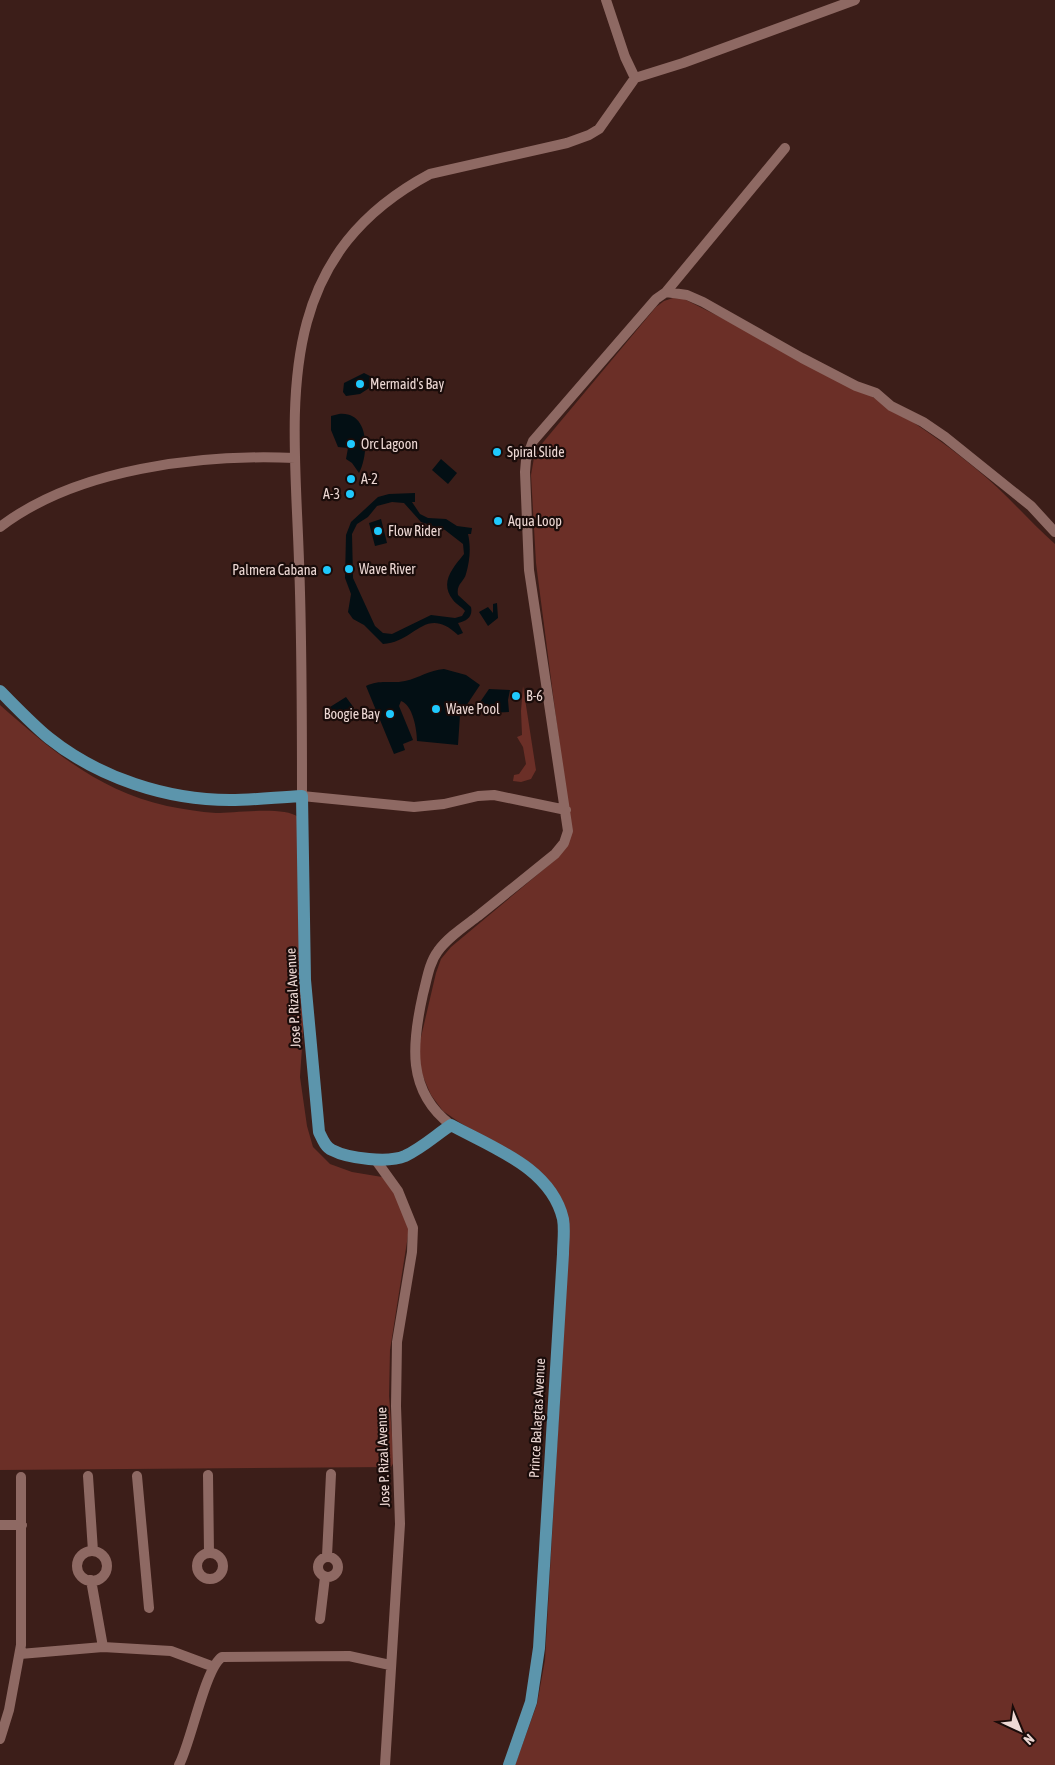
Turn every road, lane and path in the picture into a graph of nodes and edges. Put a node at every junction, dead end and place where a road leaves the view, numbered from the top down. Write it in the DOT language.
graph roads {
  1 [pos="606,0"];
  2 [pos="855,0"];
  3 [pos="635,78"];
  4 [pos="785,148"];
  5 [pos="666,292"];
  6 [pos="295,458"];
  7 [pos="0,527"];
  8 [pos="1055,532"];
  9 [pos="0,690"];
  10 [pos="302,796"];
  11 [pos="566,810"];
  12 [pos="451,1125"];
  13 [pos="375,1159"];
  14 [pos="332,1474"];
  15 [pos="208,1475"];
  16 [pos="88,1476"];
  17 [pos="137,1476"];
  18 [pos="21,1477"];
  19 [pos="22,1524"];
  20 [pos="0,1525"];
  21 [pos="93,1551"];
  22 [pos="209,1553"];
  23 [pos="327,1556"];
  24 [pos="325,1577"];
  25 [pos="91,1580"];
  26 [pos="149,1608"];
  27 [pos="320,1620"];
  28 [pos="103,1647"];
  29 [pos="20,1654"];
  30 [pos="390,1665"];
  31 [pos="214,1667"];
  32 [pos="0,1739"];
  33 [pos="179,1765"];
  34 [pos="385,1765"];
  35 [pos="509,1765"];
  1 -- 3 [label="street"];
  2 -- 3 [label="street"];
  3 -- 6 [label="street"];
  4 -- 5 [label="street"];
  5 -- 8 [label="street"];
  5 -- 11 [label="street"];
  6 -- 7 [label="street"];
  6 -- 10 [label="street"];
  9 -- 10 [label="main road"];
  10 -- 11 [label="street"];
  10 -- 13 [label="main road, Jose P. Rizal Avenue"];
  11 -- 12 [label="street"];
  12 -- 13 [label="main road, Jose P. Rizal Avenue"];
  12 -- 35 [label="main road, Prince Balagtas Avenue"];
  13 -- 30 [label="street, Jose P. Rizal Avenue"];
  14 -- 23 [label="street"];
  15 -- 22 [label="street"];
  16 -- 21 [label="street"];
  17 -- 26 [label="street"];
  18 -- 19 [label="street"];
  19 -- 20 [label="street"];
  19 -- 29 [label="street"];
  21 -- 25 [label="street"];
  21 -- 25 [label="street"];
  23 -- 24 [label="street"];
  23 -- 24 [label="street"];
  24 -- 27 [label="street"];
  25 -- 28 [label="street"];
  28 -- 29 [label="street"];
  28 -- 31 [label="street"];
  29 -- 32 [label="street"];
  30 -- 31 [label="street"];
  30 -- 34 [label="street, Jose P. Rizal Avenue"];
  31 -- 33 [label="street"];
}
